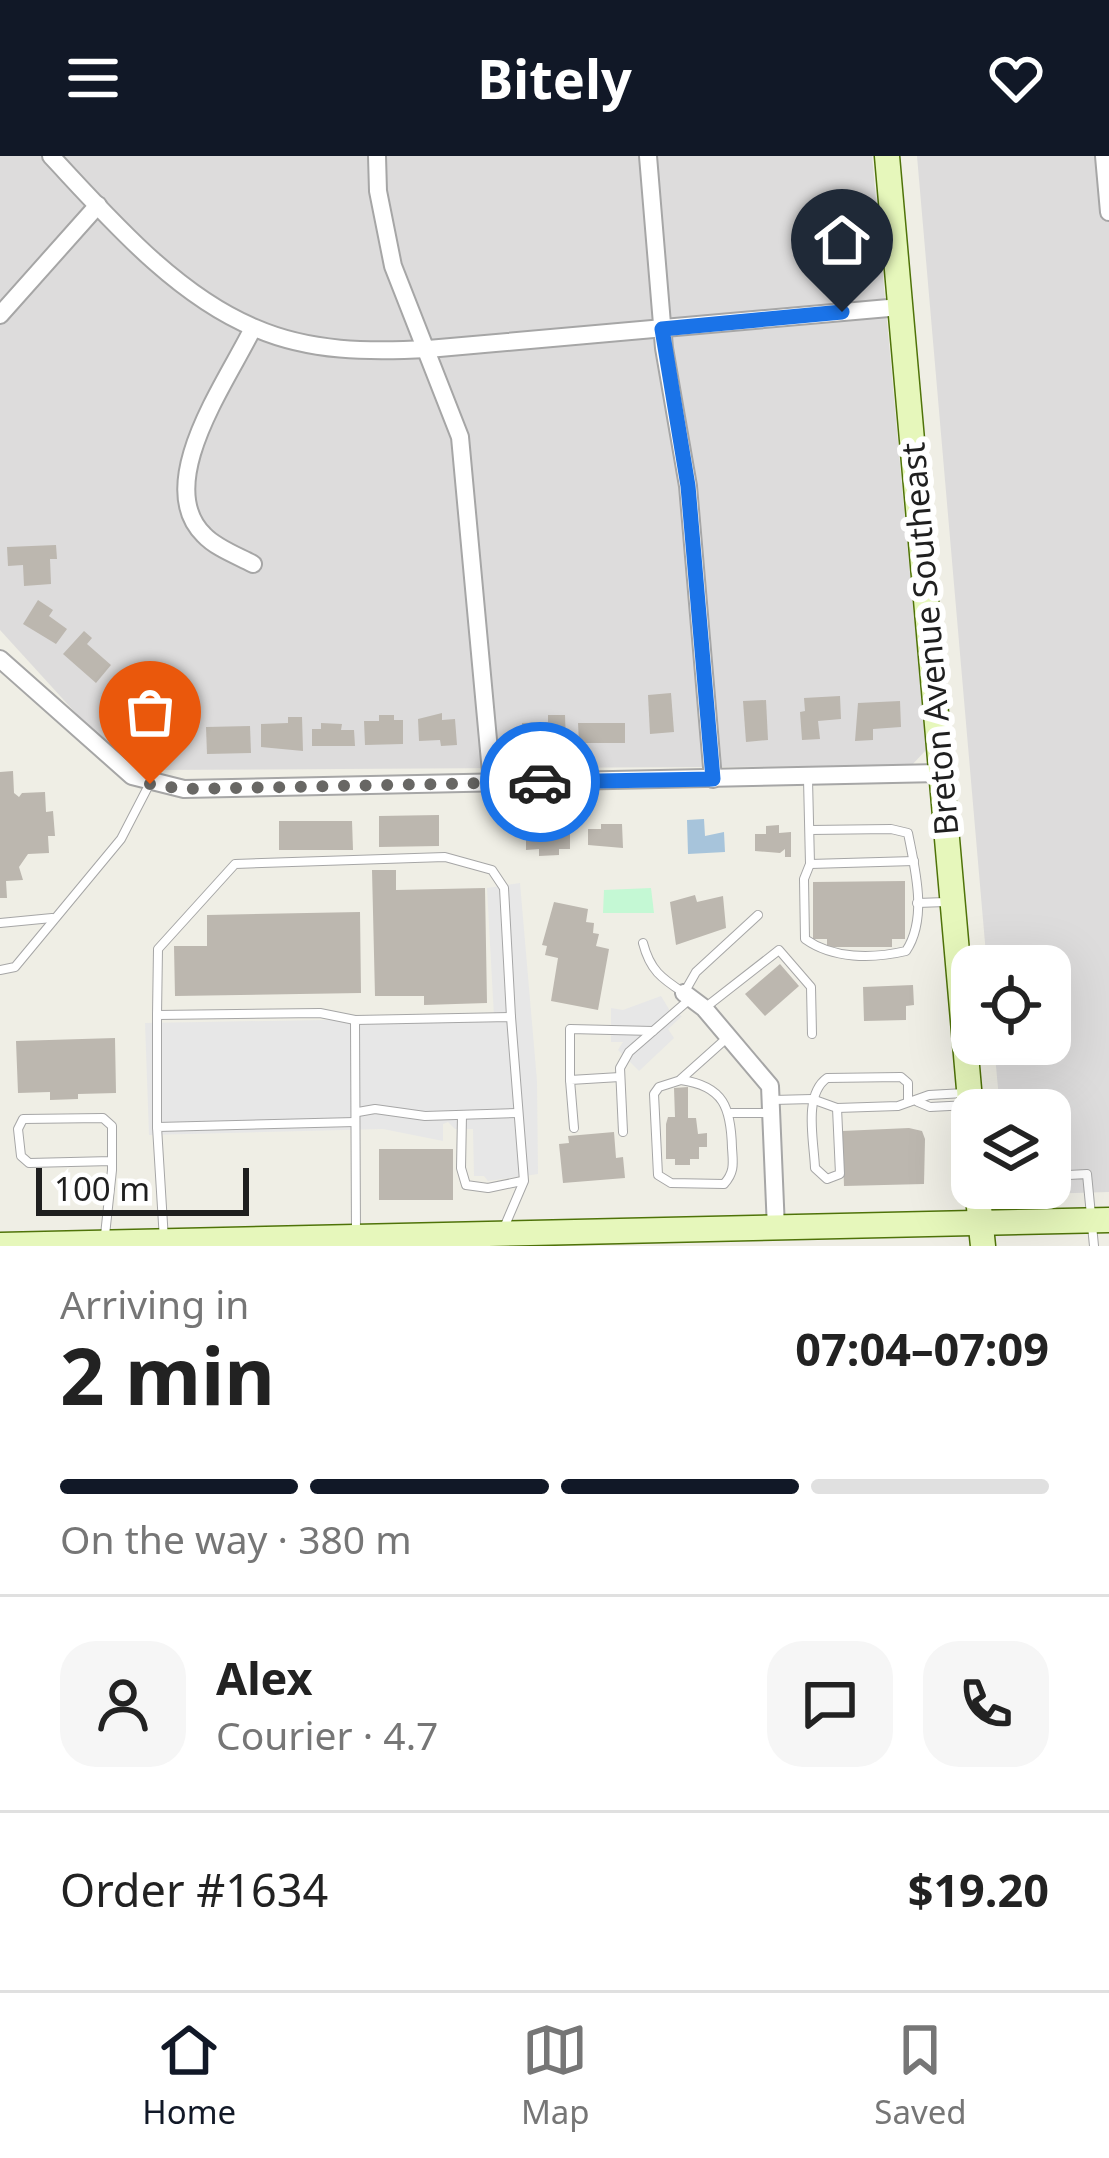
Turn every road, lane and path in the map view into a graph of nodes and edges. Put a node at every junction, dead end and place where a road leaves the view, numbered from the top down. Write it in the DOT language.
graph roads {
  1 [pos="51,156"];
  2 [pos="377,156"];
  3 [pos="648,156"];
  4 [pos="887,156"];
  5 [pos="1104,156"];
  6 [pos="98,206"];
  7 [pos="1109,212"];
  8 [pos="900,307"];
  9 [pos="0,315"];
  10 [pos="253,328"];
  11 [pos="662,329"];
  12 [pos="428,349"];
  13 [pos="253,565"];
  14 [pos="0,659"];
  15 [pos="940,773"];
  16 [pos="808,778"];
  17 [pos="713,779"];
  18 [pos="492,783"];
  19 [pos="150,784"];
  20 [pos="810,830"];
  21 [pos="914,861"];
  22 [pos="810,864"];
  23 [pos="953,902"];
  24 [pos="917,903"];
  25 [pos="758,915"];
  26 [pos="53,918"];
  27 [pos="0,923"];
  28 [pos="643,943"];
  29 [pos="0,970"];
  30 [pos="693,1000"];
  31 [pos="157,1016"];
  32 [pos="511,1016"];
  33 [pos="355,1020"];
  34 [pos="653,1031"];
  35 [pos="812,1034"];
  36 [pos="729,1036"];
  37 [pos="620,1077"];
  38 [pos="570,1080"];
  39 [pos="681,1080"];
  40 [pos="969,1089"];
  41 [pos="812,1099"];
  42 [pos="913,1102"];
  43 [pos="772,1106"];
  44 [pos="951,1107"];
  45 [pos="838,1108"];
  46 [pos="518,1113"];
  47 [pos="731,1114"];
  48 [pos="462,1115"];
  49 [pos="356,1117"];
  50 [pos="157,1126"];
  51 [pos="574,1128"];
  52 [pos="623,1132"];
  53 [pos="112,1161"];
  54 [pos="1071,1175"];
  55 [pos="524,1181"];
  56 [pos="776,1229"];
  57 [pos="1098,1229"];
  58 [pos="502,1233"];
  59 [pos="891,1236"];
  60 [pos="982,1236"];
  61 [pos="841,1237"];
  62 [pos="740,1238"];
  63 [pos="574,1239"];
  64 [pos="164,1241"];
  65 [pos="356,1241"];
  66 [pos="105,1243"];
  67 [pos="0,1246"];
  1 -- 6 [label="street"];
  2 -- 12 [label="street"];
  3 -- 11 [label="street"];
  4 -- 8 [label="main road, Breton Avenue Southeast"];
  5 -- 7 [label="street"];
  6 -- 9 [label="street"];
  6 -- 10 [label="street"];
  8 -- 11 [label="street"];
  8 -- 15 [label="main road, Breton Avenue Southeast"];
  10 -- 12 [label="street"];
  10 -- 13 [label="street"];
  11 -- 12 [label="street"];
  11 -- 17 [label="street"];
  12 -- 18 [label="street"];
  14 -- 19 [label="street"];
  15 -- 16 [label="street"];
  15 -- 23 [label="main road, Breton Avenue Southeast"];
  16 -- 17 [label="street"];
  16 -- 20 [label="lane"];
  17 -- 18 [label="street"];
  18 -- 19 [label="street"];
  19 -- 26 [label="lane"];
  20 -- 21 [label="lane"];
  20 -- 22 [label="lane"];
  21 -- 22 [label="lane"];
  21 -- 24 [label="lane"];
  22 -- 24 [label="lane"];
  23 -- 24 [label="lane"];
  23 -- 40 [label="main road, Breton Avenue Southeast"];
  25 -- 30 [label="lane"];
  26 -- 27 [label="lane"];
  26 -- 29 [label="lane"];
  28 -- 30 [label="lane"];
  30 -- 34 [label="lane"];
  30 -- 35 [label="lane"];
  30 -- 36 [label="street"];
  31 -- 32 [label="lane"];
  31 -- 33 [label="lane"];
  31 -- 50 [label="lane"];
  32 -- 33 [label="lane"];
  32 -- 46 [label="lane"];
  33 -- 49 [label="lane"];
  34 -- 37 [label="lane"];
  34 -- 38 [label="lane"];
  36 -- 39 [label="lane"];
  36 -- 43 [label="street"];
  37 -- 38 [label="lane"];
  37 -- 52 [label="lane"];
  38 -- 51 [label="lane"];
  39 -- 47 [label="lane"];
  39 -- 47 [label="lane"];
  41 -- 42 [label="lane"];
  41 -- 43 [label="lane"];
  41 -- 45 [label="lane"];
  41 -- 45 [label="lane"];
  42 -- 44 [label="lane"];
  42 -- 45 [label="lane"];
  43 -- 47 [label="lane"];
  43 -- 56 [label="street"];
  46 -- 48 [label="lane"];
  46 -- 55 [label="lane"];
  48 -- 49 [label="lane"];
  48 -- 55 [label="lane"];
  49 -- 50 [label="lane"];
  49 -- 65 [label="lane"];
  50 -- 64 [label="lane"];
  53 -- 53 [label="lane"];
  53 -- 66 [label="lane"];
  54 -- 57 [label="lane"];
  55 -- 58 [label="lane"];
  56 -- 61 [label="main road"];
  56 -- 62 [label="main road"];
  57 -- 60 [label="main road"];
  58 -- 63 [label="main road"];
  58 -- 65 [label="main road"];
  59 -- 60 [label="main road"];
  59 -- 61 [label="main road"];
  62 -- 63 [label="main road"];
  64 -- 65 [label="main road"];
  64 -- 66 [label="main road"];
  66 -- 67 [label="main road"];
}
